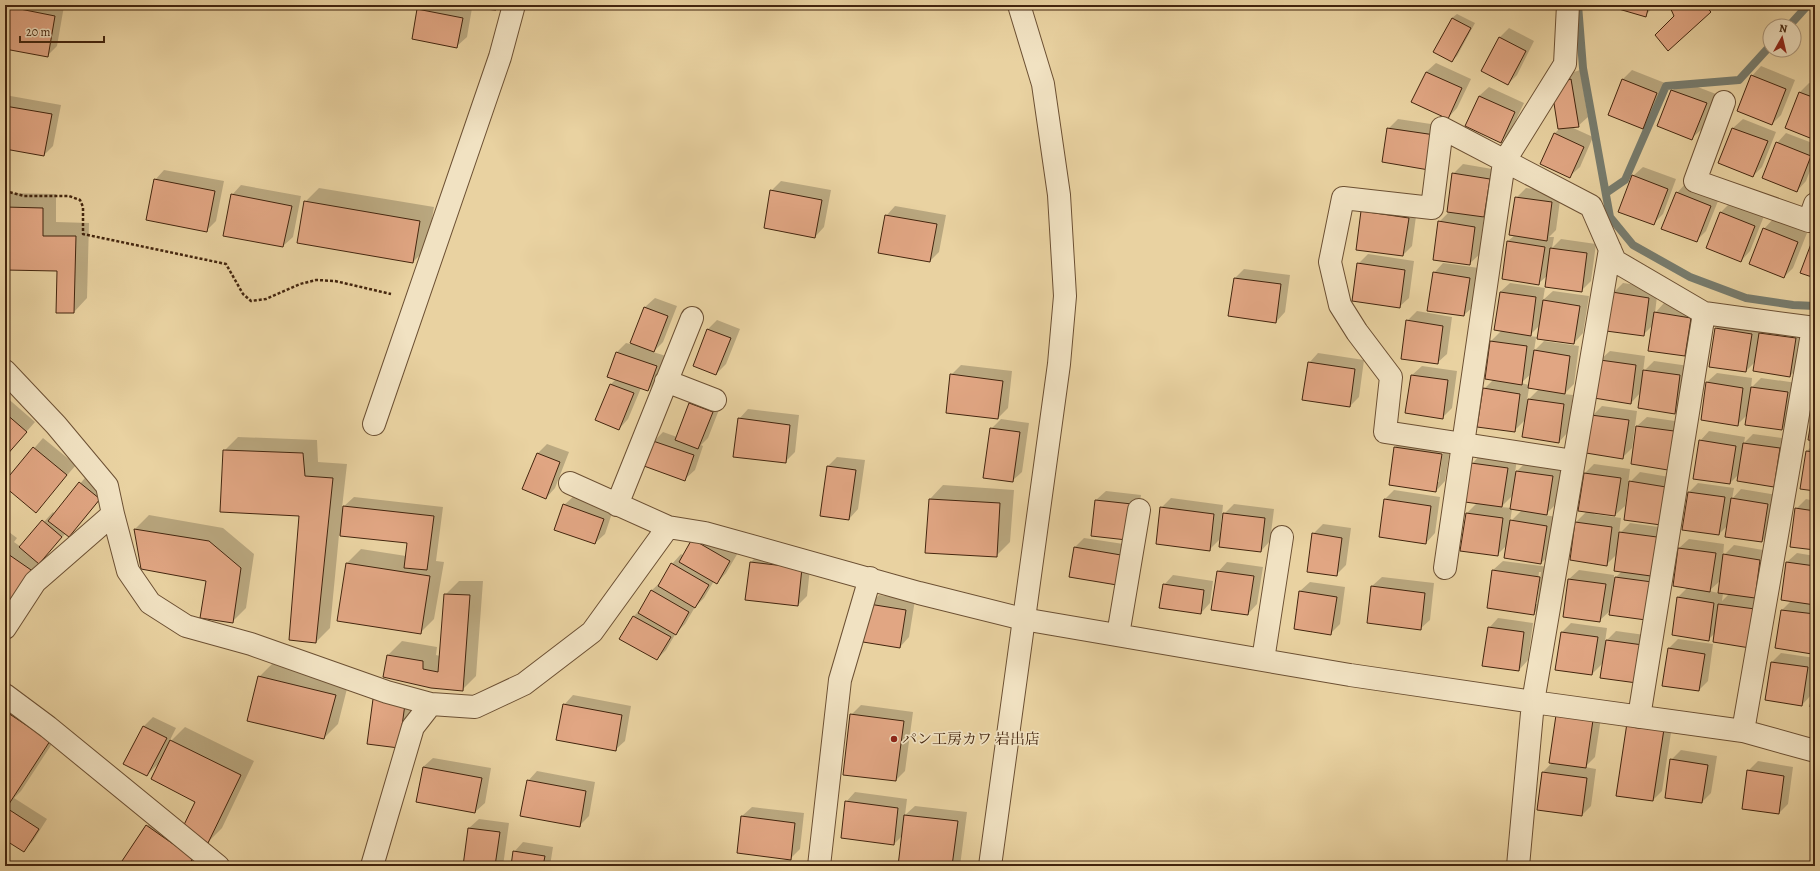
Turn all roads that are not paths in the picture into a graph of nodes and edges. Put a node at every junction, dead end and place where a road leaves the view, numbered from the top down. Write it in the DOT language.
graph roads {
  1 [pos="514,5"];
  2 [pos="1019,5"];
  3 [pos="1568,5"];
  4 [pos="1724,102"];
  5 [pos="1504,162"];
  6 [pos="1815,204"];
  7 [pos="1610,249"];
  8 [pos="1704,313"];
  9 [pos="692,318"];
  10 [pos="1814,328"];
  11 [pos="5,371"];
  12 [pos="666,381"];
  13 [pos="715,400"];
  14 [pos="374,424"];
  15 [pos="1463,444"];
  16 [pos="1574,461"];
  17 [pos="570,483"];
  18 [pos="618,504"];
  19 [pos="1139,510"];
  20 [pos="113,514"];
  21 [pos="668,527"];
  22 [pos="1282,537"];
  23 [pos="1445,568"];
  24 [pos="870,578"];
  25 [pos="1023,619"];
  26 [pos="5,628"];
  27 [pos="1118,635"];
  28 [pos="1263,660"];
  29 [pos="5,695"];
  30 [pos="1533,702"];
  31 [pos="431,704"];
  32 [pos="1638,717"];
  33 [pos="1743,731"];
  34 [pos="1815,751"];
  35 [pos="218,866"];
  36 [pos="372,866"];
  37 [pos="819,866"];
  38 [pos="990,866"];
  39 [pos="1518,866"];
  1 -- 14 [label="street"];
  2 -- 25 [label="street"];
  3 -- 5 [label="street"];
  4 -- 6 [label="street"];
  5 -- 7 [label="street"];
  5 -- 15 [label="street"];
  5 -- 15 [label="street"];
  7 -- 8 [label="street"];
  7 -- 16 [label="street"];
  8 -- 10 [label="street"];
  8 -- 32 [label="street"];
  9 -- 12 [label="street"];
  10 -- 33 [label="street"];
  11 -- 20 [label="street"];
  12 -- 13 [label="street"];
  12 -- 18 [label="street"];
  15 -- 16 [label="street"];
  15 -- 23 [label="street"];
  16 -- 30 [label="street"];
  17 -- 18 [label="street"];
  18 -- 21 [label="street"];
  19 -- 27 [label="street"];
  20 -- 26 [label="street"];
  20 -- 31 [label="street"];
  21 -- 24 [label="street"];
  21 -- 31 [label="street"];
  22 -- 28 [label="street"];
  24 -- 25 [label="street"];
  24 -- 37 [label="street"];
  25 -- 27 [label="street"];
  25 -- 38 [label="street"];
  27 -- 28 [label="street"];
  28 -- 30 [label="street"];
  29 -- 35 [label="street"];
  30 -- 32 [label="street"];
  30 -- 39 [label="street"];
  31 -- 36 [label="street"];
  32 -- 33 [label="street"];
  33 -- 34 [label="street"];
}
